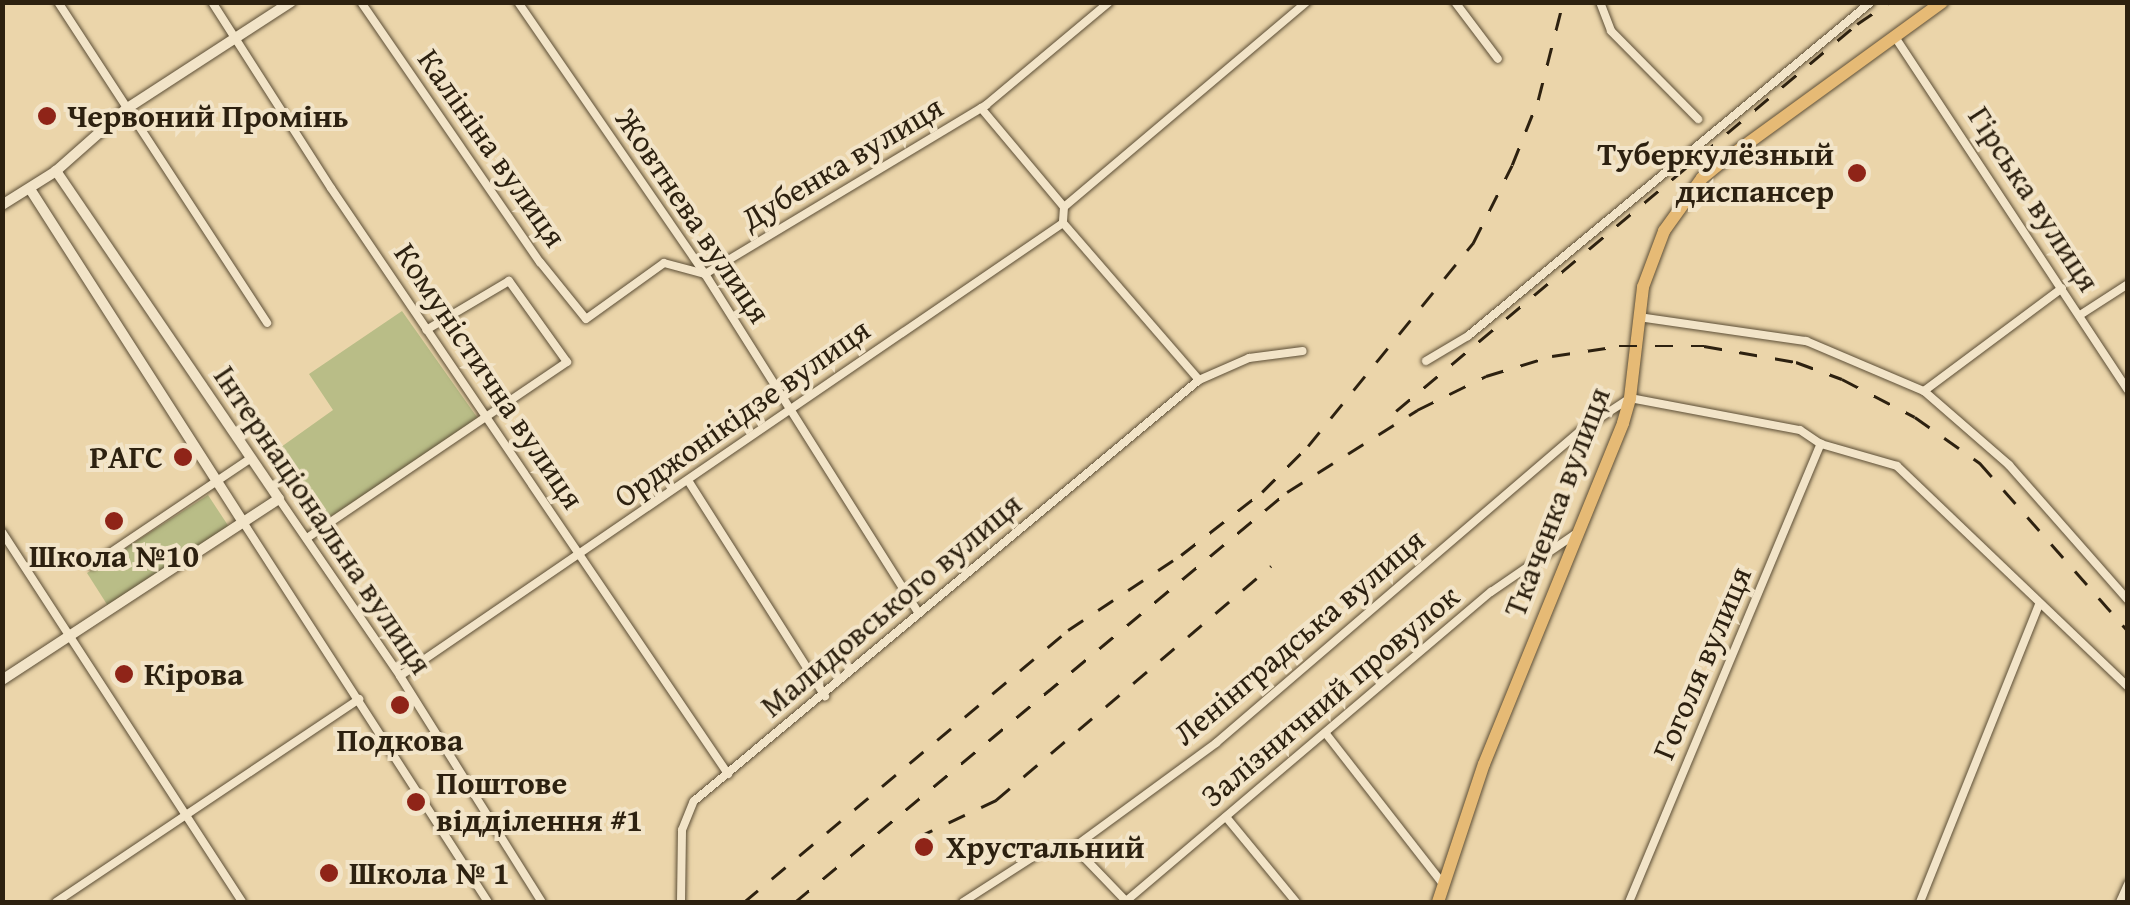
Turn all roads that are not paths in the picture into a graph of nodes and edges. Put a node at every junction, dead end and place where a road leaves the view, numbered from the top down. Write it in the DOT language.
graph roads {
  1 [pos="58,2"];
  2 [pos="212,2"];
  3 [pos="291,2"];
  4 [pos="361,2"];
  5 [pos="518,2"];
  6 [pos="1109,2"];
  7 [pos="1307,2"];
  8 [pos="1455,2"];
  9 [pos="1600,2"];
  10 [pos="1871,2"];
  11 [pos="1942,2"];
  12 [pos="1895,37"];
  13 [pos="236,38"];
  14 [pos="1498,59"];
  15 [pos="980,108"];
  16 [pos="126,109"];
  17 [pos="1698,120"];
  18 [pos="56,171"];
  19 [pos="30,189"];
  20 [pos="2,205"];
  21 [pos="1064,207"];
  22 [pos="1062,223"];
  23 [pos="706,274"];
  24 [pos="2128,284"];
  25 [pos="2062,288"];
  26 [pos="2080,315"];
  27 [pos="1638,317"];
  28 [pos="267,322"];
  29 [pos="426,330"];
  30 [pos="1303,351"];
  31 [pos="1426,362"];
  32 [pos="1199,380"];
  33 [pos="2128,390"];
  34 [pos="1924,391"];
  35 [pos="1630,398"];
  36 [pos="787,409"];
  37 [pos="486,419"];
  38 [pos="1821,444"];
  39 [pos="251,458"];
  40 [pos="216,482"];
  41 [pos="689,482"];
  42 [pos="279,499"];
  43 [pos="243,522"];
  44 [pos="2,532"];
  45 [pos="1574,535"];
  46 [pos="306,538"];
  47 [pos="582,555"];
  48 [pos="92,565"];
  49 [pos="2128,600"];
  50 [pos="2039,605"];
  51 [pos="918,612"];
  52 [pos="72,637"];
  53 [pos="400,676"];
  54 [pos="2,680"];
  55 [pos="2128,686"];
  56 [pos="825,696"];
  57 [pos="359,699"];
  58 [pos="1327,735"];
  59 [pos="728,774"];
  60 [pos="186,815"];
  61 [pos="1226,817"];
  62 [pos="1074,846"];
  63 [pos="1442,884"];
  64 [pos="2128,884"];
  65 [pos="56,902"];
  66 [pos="242,902"];
  67 [pos="488,902"];
  68 [pos="542,902"];
  69 [pos="681,902"];
  70 [pos="963,902"];
  71 [pos="1126,902"];
  72 [pos="1296,902"];
  73 [pos="1438,902"];
  74 [pos="1629,902"];
  75 [pos="1920,902"];
  76 [pos="2120,902"];
  1 -- 16 [label="street"];
  2 -- 13 [label="street, Комуністична вулиця"];
  3 -- 13 [label="street"];
  4 -- 23 [label="street, Калініна вулиця"];
  5 -- 23 [label="street, Жовтнева вулиця"];
  6 -- 15 [label="street, Дубенка вулиця"];
  7 -- 21 [label="street"];
  8 -- 14 [label="street"];
  9 -- 17 [label="street"];
  10 -- 31 [label="street"];
  11 -- 12 [label="main road, Ткаченка вулиця"];
  12 -- 25 [label="street, Гірська вулиця"];
  12 -- 27 [label="main road, Ткаченка вулиця"];
  13 -- 16 [label="street"];
  13 -- 29 [label="street, Комуністична вулиця"];
  15 -- 21 [label="street"];
  15 -- 23 [label="street, Дубенка вулиця"];
  16 -- 18 [label="street"];
  16 -- 28 [label="street"];
  18 -- 19 [label="street"];
  18 -- 39 [label="street, Інтернаціональна вулиця"];
  19 -- 20 [label="street"];
  19 -- 40 [label="street, Інтернаціональна вулиця"];
  21 -- 22 [label="street"];
  22 -- 32 [label="street"];
  22 -- 36 [label="street, Орджонікідзе вулиця"];
  23 -- 36 [label="street, Жовтнева вулиця"];
  24 -- 26 [label="street"];
  25 -- 26 [label="street, Гірська вулиця"];
  25 -- 34 [label="street"];
  26 -- 33 [label="street, Гірська вулиця"];
  27 -- 34 [label="street"];
  27 -- 35 [label="main road, Ткаченка вулиця"];
  29 -- 37 [label="street, Комуністична вулиця"];
  29 -- 37 [label="street"];
  30 -- 32 [label="street, Малидовського вулиця"];
  32 -- 51 [label="street, Малидовського вулиця"];
  34 -- 49 [label="street"];
  35 -- 38 [label="street"];
  35 -- 45 [label="main road, Ткаченка вулиця"];
  35 -- 62 [label="street, Ленінградська вулиця"];
  36 -- 41 [label="street, Орджонікідзе вулиця"];
  36 -- 51 [label="street, Жовтнева вулиця"];
  37 -- 46 [label="street"];
  37 -- 47 [label="street, Комуністична вулиця"];
  38 -- 50 [label="street"];
  38 -- 74 [label="street, Гоголя вулиця"];
  39 -- 40 [label="street"];
  39 -- 42 [label="street, Інтернаціональна вулиця"];
  40 -- 43 [label="street, Інтернаціональна вулиця"];
  40 -- 48 [label="street"];
  41 -- 47 [label="street, Орджонікідзе вулиця"];
  41 -- 56 [label="street"];
  42 -- 43 [label="street"];
  42 -- 46 [label="street, Інтернаціональна вулиця"];
  43 -- 52 [label="street"];
  43 -- 57 [label="street, Інтернаціональна вулиця"];
  44 -- 52 [label="street"];
  45 -- 58 [label="street, Залізничний провулок"];
  45 -- 63 [label="main road, Ткаченка вулиця"];
  46 -- 53 [label="street, Інтернаціональна вулиця"];
  47 -- 53 [label="street, Орджонікідзе вулиця"];
  47 -- 59 [label="street, Комуністична вулиця"];
  50 -- 55 [label="street"];
  50 -- 75 [label="street"];
  51 -- 56 [label="street, Малидовського вулиця"];
  52 -- 54 [label="street"];
  52 -- 60 [label="street"];
  53 -- 68 [label="street, Інтернаціональна вулиця"];
  56 -- 59 [label="street, Малидовського вулиця"];
  57 -- 60 [label="street"];
  57 -- 67 [label="street, Інтернаціональна вулиця"];
  58 -- 61 [label="street, Залізничний провулок"];
  58 -- 63 [label="street"];
  59 -- 69 [label="street, Малидовського вулиця"];
  60 -- 65 [label="street"];
  60 -- 66 [label="street"];
  61 -- 71 [label="street, Залізничний провулок"];
  61 -- 72 [label="street"];
  62 -- 70 [label="street, Ленінградська вулиця"];
  62 -- 71 [label="street"];
  63 -- 73 [label="main road, Ткаченка вулиця"];
  64 -- 76 [label="street"];
}
